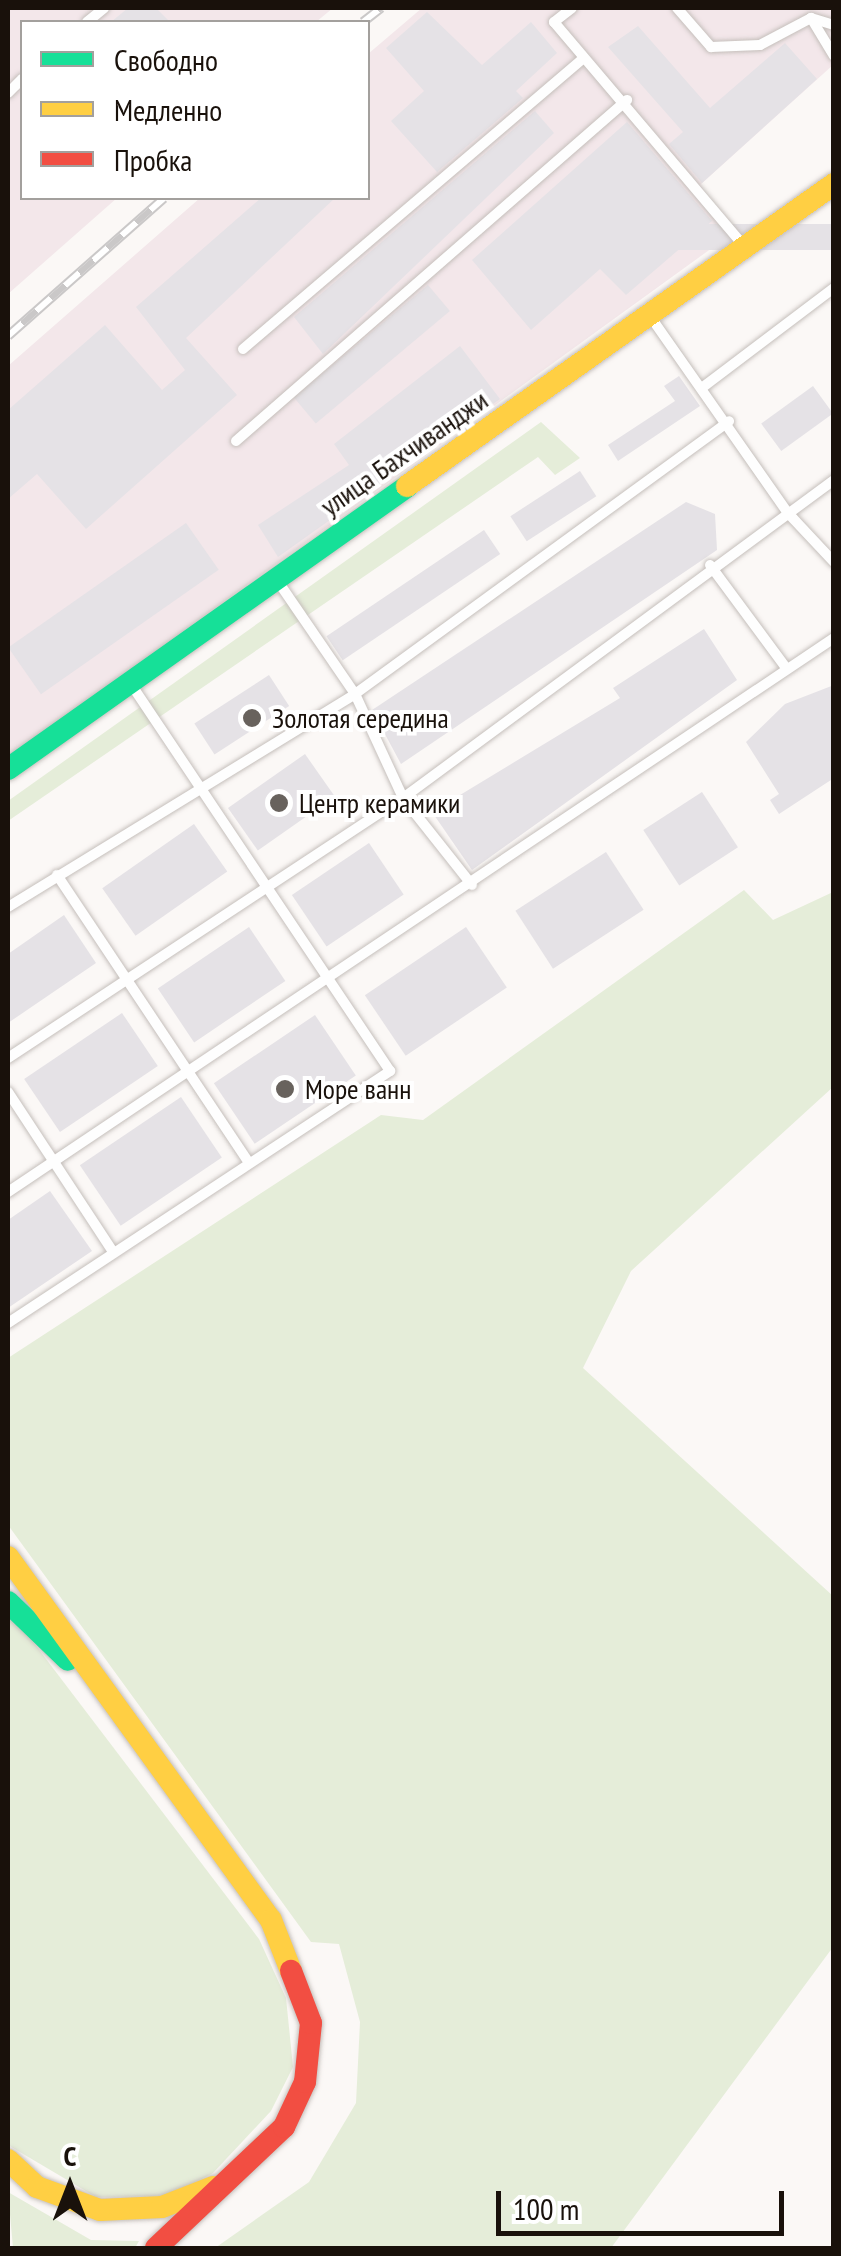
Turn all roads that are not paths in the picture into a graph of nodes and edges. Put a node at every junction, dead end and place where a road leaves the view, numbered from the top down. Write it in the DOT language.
graph roads {
  1 [pos="572,8"];
  2 [pos="677,8"];
  3 [pos="811,18"];
  4 [pos="834,25"];
  5 [pos="834,56"];
  6 [pos="584,58"];
  7 [pos="627,100"];
  8 [pos="834,184"];
  9 [pos="747,250"];
  10 [pos="834,288"];
  11 [pos="650,316"];
  12 [pos="244,349"];
  13 [pos="703,387"];
  14 [pos="729,422"];
  15 [pos="236,441"];
  16 [pos="834,480"];
  17 [pos="788,512"];
  18 [pos="834,562"];
  19 [pos="710,565"];
  20 [pos="277,580"];
  21 [pos="834,638"];
  22 [pos="788,669"];
  23 [pos="131,684"];
  24 [pos="354,694"];
  25 [pos="8,769"];
  26 [pos="200,786"];
  27 [pos="404,798"];
  28 [pos="57,875"];
  29 [pos="472,885"];
  30 [pos="266,886"];
  31 [pos="8,907"];
  32 [pos="328,979"];
  33 [pos="127,980"];
  34 [pos="8,1058"];
  35 [pos="188,1072"];
  36 [pos="8,1092"];
  37 [pos="52,1162"];
  38 [pos="249,1163"];
  39 [pos="8,1192"];
  40 [pos="113,1252"];
  41 [pos="8,1323"];
  42 [pos="8,1558"];
  43 [pos="8,1602"];
  44 [pos="108,1695"];
  45 [pos="8,2160"];
  46 [pos="250,2168"];
  47 [pos="156,2248"];
  1 -- 6 [label="lane"];
  2 -- 3 [label="lane"];
  3 -- 4 [label="lane"];
  3 -- 5 [label="lane"];
  6 -- 7 [label="lane"];
  6 -- 12 [label="lane"];
  7 -- 9 [label="lane"];
  7 -- 15 [label="lane"];
  8 -- 9 [label="main road, улица Бахчиванджи"];
  9 -- 11 [label="main road, улица Бахчиванджи"];
  10 -- 13 [label="lane"];
  11 -- 13 [label="lane"];
  11 -- 20 [label="main road, улица Бахчиванджи"];
  13 -- 14 [label="lane"];
  14 -- 17 [label="lane"];
  14 -- 24 [label="lane"];
  16 -- 17 [label="lane"];
  17 -- 18 [label="lane"];
  17 -- 19 [label="lane"];
  19 -- 22 [label="lane"];
  19 -- 27 [label="lane"];
  20 -- 23 [label="main road, улица Бахчиванджи"];
  20 -- 24 [label="lane"];
  21 -- 22 [label="lane"];
  22 -- 29 [label="lane"];
  23 -- 25 [label="main road, улица Бахчиванджи"];
  23 -- 26 [label="lane"];
  24 -- 26 [label="lane"];
  24 -- 27 [label="lane"];
  26 -- 28 [label="lane"];
  26 -- 30 [label="lane"];
  27 -- 29 [label="lane"];
  27 -- 30 [label="lane"];
  28 -- 31 [label="lane"];
  28 -- 33 [label="lane"];
  29 -- 32 [label="lane"];
  30 -- 32 [label="lane"];
  30 -- 33 [label="lane"];
  32 -- 35 [label="lane"];
  32 -- 38 [label="lane"];
  33 -- 34 [label="lane"];
  33 -- 35 [label="lane"];
  35 -- 37 [label="lane"];
  35 -- 38 [label="lane"];
  36 -- 37 [label="lane"];
  37 -- 39 [label="lane"];
  37 -- 40 [label="lane"];
  38 -- 40 [label="lane"];
  40 -- 41 [label="lane"];
  42 -- 44 [label="main road"];
  43 -- 44 [label="main road"];
  44 -- 46 [label="main road"];
  45 -- 46 [label="main road"];
  46 -- 47 [label="main road"];
}
